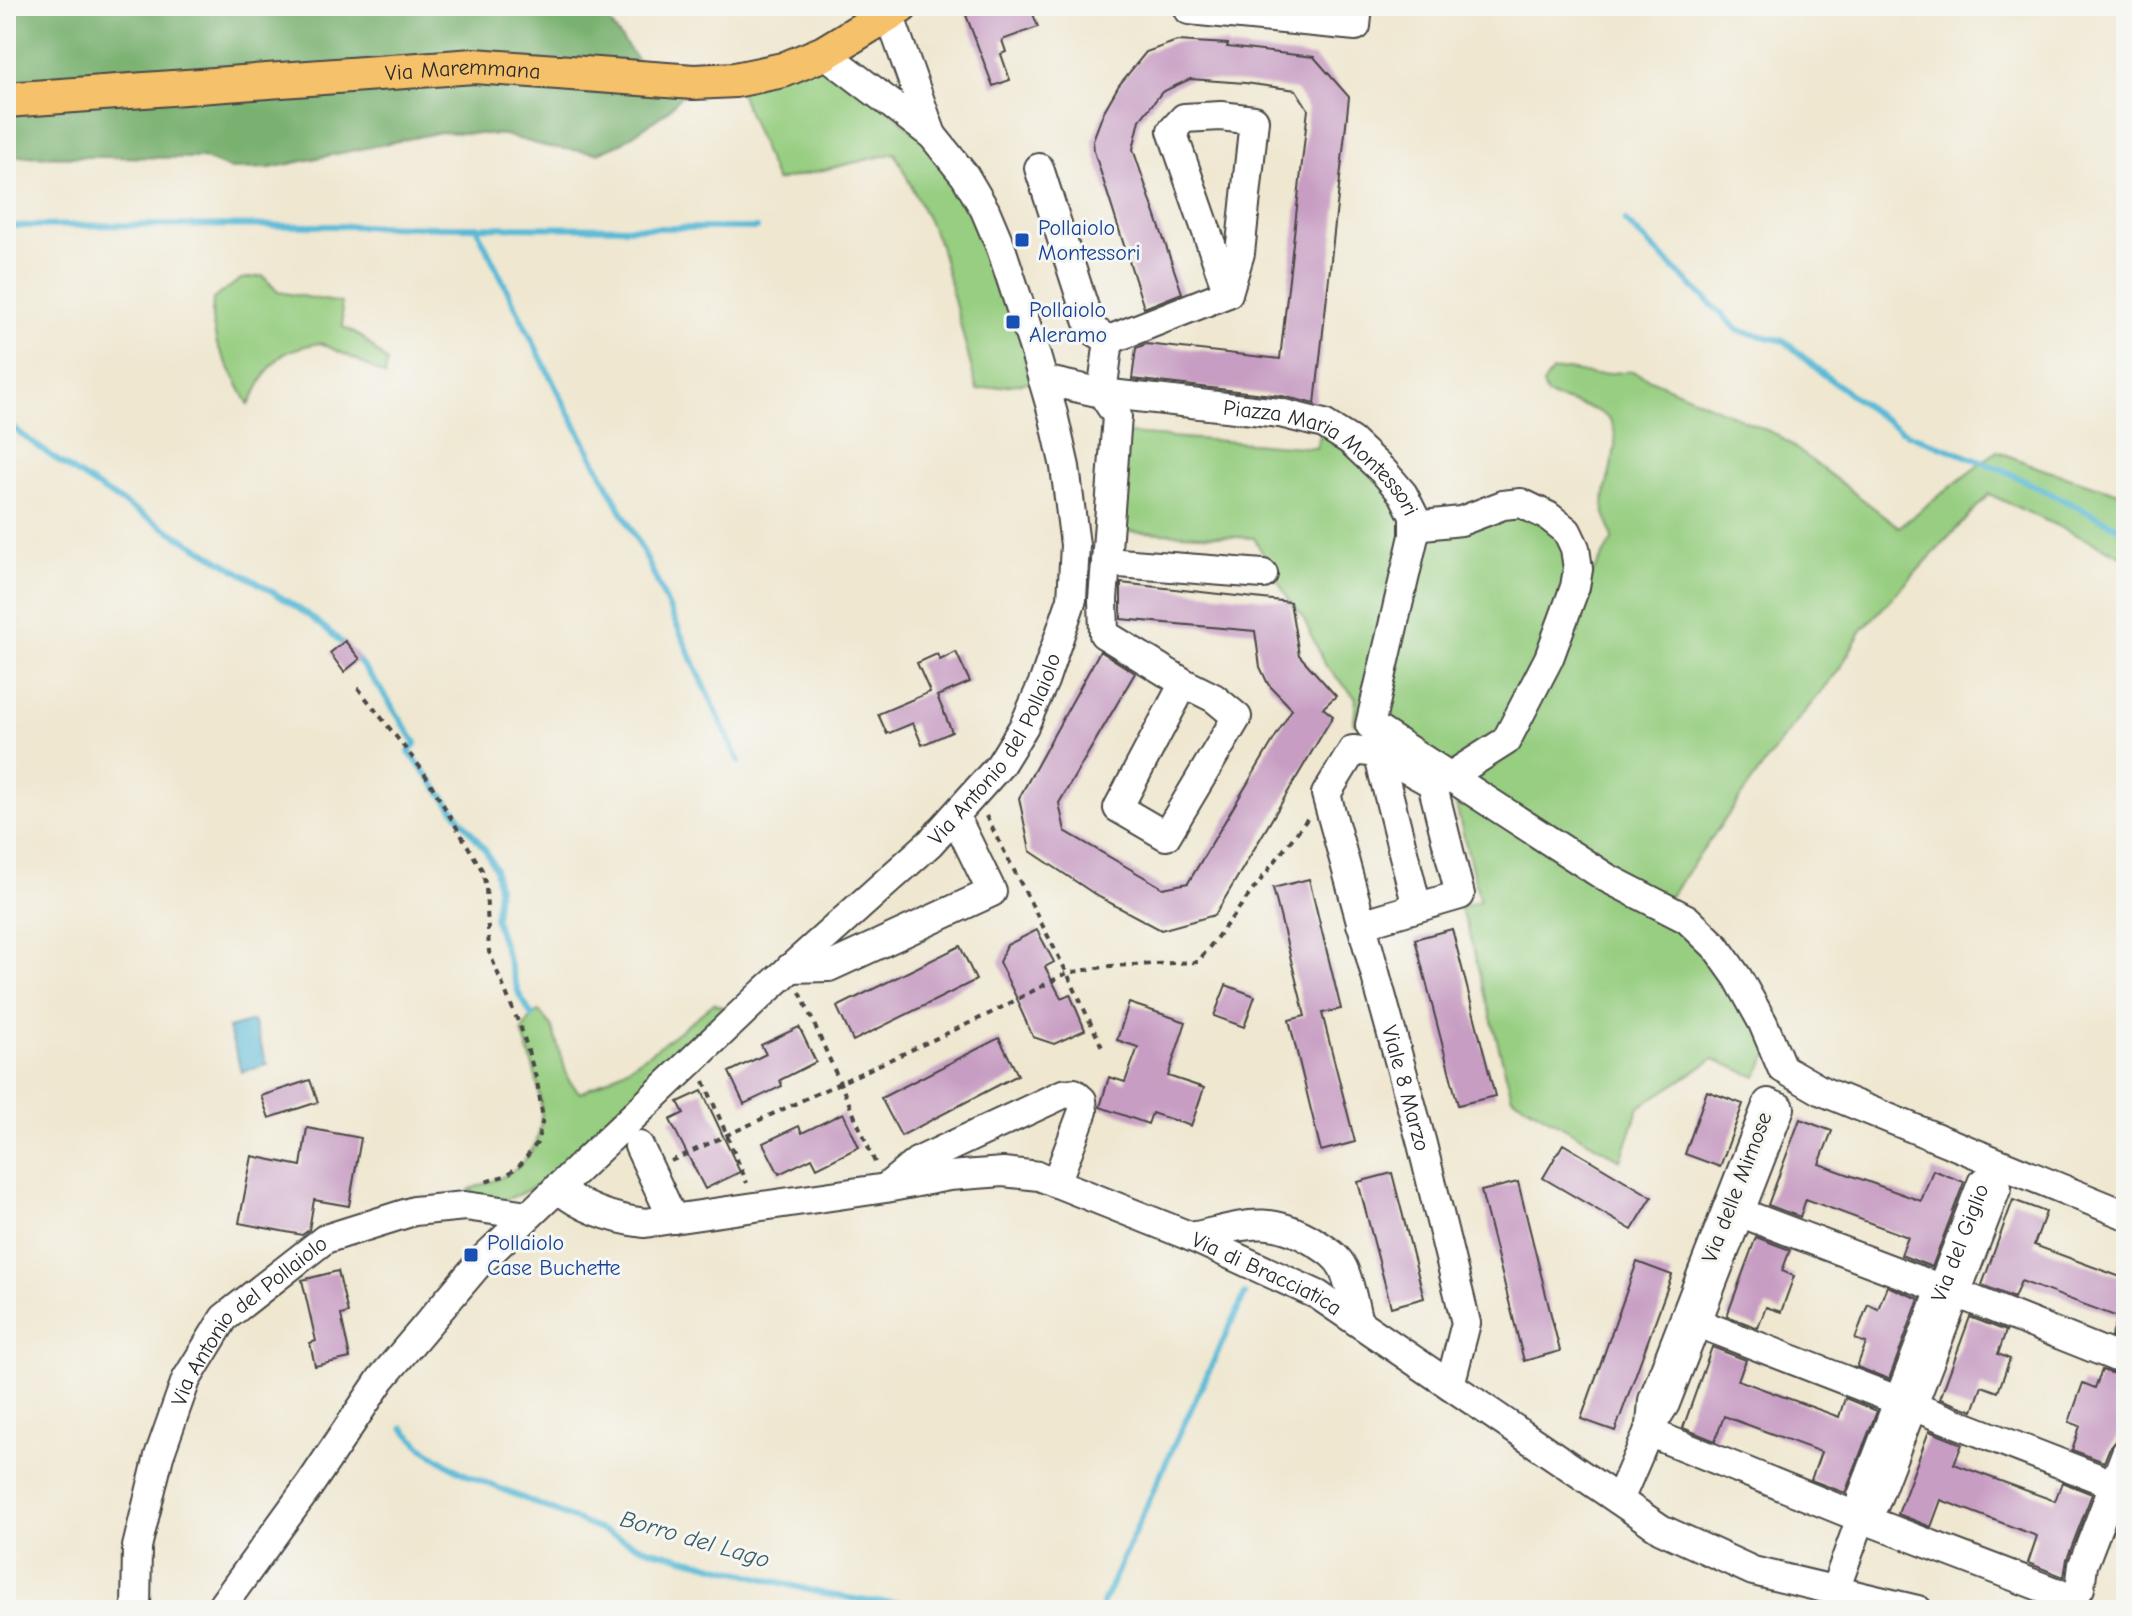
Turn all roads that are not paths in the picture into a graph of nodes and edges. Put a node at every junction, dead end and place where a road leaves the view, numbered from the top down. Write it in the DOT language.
graph roads {
  1 [pos="1189,6"];
  2 [pos="1358,6"];
  3 [pos="895,10"];
  4 [pos="824,53"];
  5 [pos="6,100"];
  6 [pos="932,135"];
  7 [pos="1039,168"];
  8 [pos="1228,293"];
  9 [pos="1109,340"];
  10 [pos="1043,380"];
  11 [pos="1102,393"];
  12 [pos="1053,414"];
  13 [pos="1414,526"];
  14 [pos="1106,562"];
  15 [pos="1263,574"];
  16 [pos="1184,683"];
  17 [pos="1378,753"];
  18 [pos="1449,777"];
  19 [pos="955,816"];
  20 [pos="1417,907"];
  21 [pos="1361,924"];
  22 [pos="790,968"];
  23 [pos="645,1158"];
  24 [pos="1056,1183"];
  25 [pos="557,1188"];
  26 [pos="886,1188"];
  27 [pos="528,1215"];
  28 [pos="2126,1215"];
  29 [pos="673,1219"];
  30 [pos="1192,1237"];
  31 [pos="1949,1291"];
  32 [pos="1691,1320"];
  33 [pos="1358,1322"];
  34 [pos="2126,1361"];
  35 [pos="1450,1385"];
  36 [pos="1905,1404"];
  37 [pos="1650,1429"];
  38 [pos="2126,1453"];
  39 [pos="2122,1487"];
  40 [pos="1619,1500"];
  41 [pos="1861,1518"];
  42 [pos="1835,1590"];
  43 [pos="2076,1599"];
  44 [pos="136,1610"];
  45 [pos="219,1610"];
  46 [pos="1918,1610"];
  1 -- 2 [label="street"];
  3 -- 4 [label="main road, Via Maremmana"];
  3 -- 6 [label="street, Via Antonio del Pollaiolo"];
  4 -- 5 [label="main road, Via Maremmana"];
  4 -- 6 [label="street, Via Antonio del Pollaiolo"];
  6 -- 10 [label="street, Via Antonio del Pollaiolo"];
  7 -- 9 [label="street"];
  8 -- 8 [label="street"];
  8 -- 9 [label="street"];
  9 -- 11 [label="street"];
  10 -- 11 [label="street, Piazza Maria Montessori"];
  10 -- 12 [label="street, Via Antonio del Pollaiolo"];
  11 -- 12 [label="street, Piazza Maria Montessori"];
  11 -- 13 [label="street, Piazza Maria Montessori"];
  11 -- 14 [label="street"];
  12 -- 19 [label="street, Via Antonio del Pollaiolo"];
  13 -- 18 [label="street, Piazza Maria Montessori"];
  13 -- 18 [label="street"];
  14 -- 15 [label="street"];
  14 -- 16 [label="street"];
  16 -- 16 [label="street"];
  17 -- 20 [label="street"];
  17 -- 20 [label="street"];
  17 -- 21 [label="street, Viale 8 Marzo"];
  18 -- 28 [label="street"];
  19 -- 22 [label="street, Via Antonio del Pollaiolo"];
  19 -- 22 [label="street"];
  20 -- 21 [label="street"];
  21 -- 35 [label="street, Viale 8 Marzo"];
  22 -- 25 [label="street, Via Antonio del Pollaiolo"];
  23 -- 29 [label="street"];
  24 -- 26 [label="street, Via di Bracciatica"];
  24 -- 26 [label="street"];
  24 -- 30 [label="street, Via di Bracciatica"];
  25 -- 27 [label="street, Via Antonio del Pollaiolo"];
  25 -- 29 [label="street, Via di Bracciatica"];
  26 -- 29 [label="street, Via di Bracciatica"];
  27 -- 44 [label="street, Via Antonio del Pollaiolo"];
  27 -- 45 [label="street, Via Antonio del Pollaiolo"];
  30 -- 33 [label="street, Via di Bracciatica"];
  30 -- 33 [label="street"];
  31 -- 32 [label="street, Via delle Mimose"];
  31 -- 34 [label="street"];
  31 -- 36 [label="street, Via del Giglio"];
  32 -- 36 [label="street"];
  32 -- 37 [label="street, Via delle Mimose"];
  33 -- 35 [label="street, Via di Bracciatica"];
  35 -- 40 [label="street, Via di Bracciatica"];
  36 -- 39 [label="street"];
  36 -- 41 [label="street, Via del Giglio"];
  37 -- 40 [label="street, Via delle Mimose"];
  37 -- 41 [label="street"];
  38 -- 39 [label="street"];
  39 -- 43 [label="street"];
  40 -- 42 [label="street, Via di Bracciatica"];
  41 -- 42 [label="street, Via del Giglio"];
  41 -- 43 [label="street"];
  42 -- 46 [label="street, Via di Bracciatica"];
}
